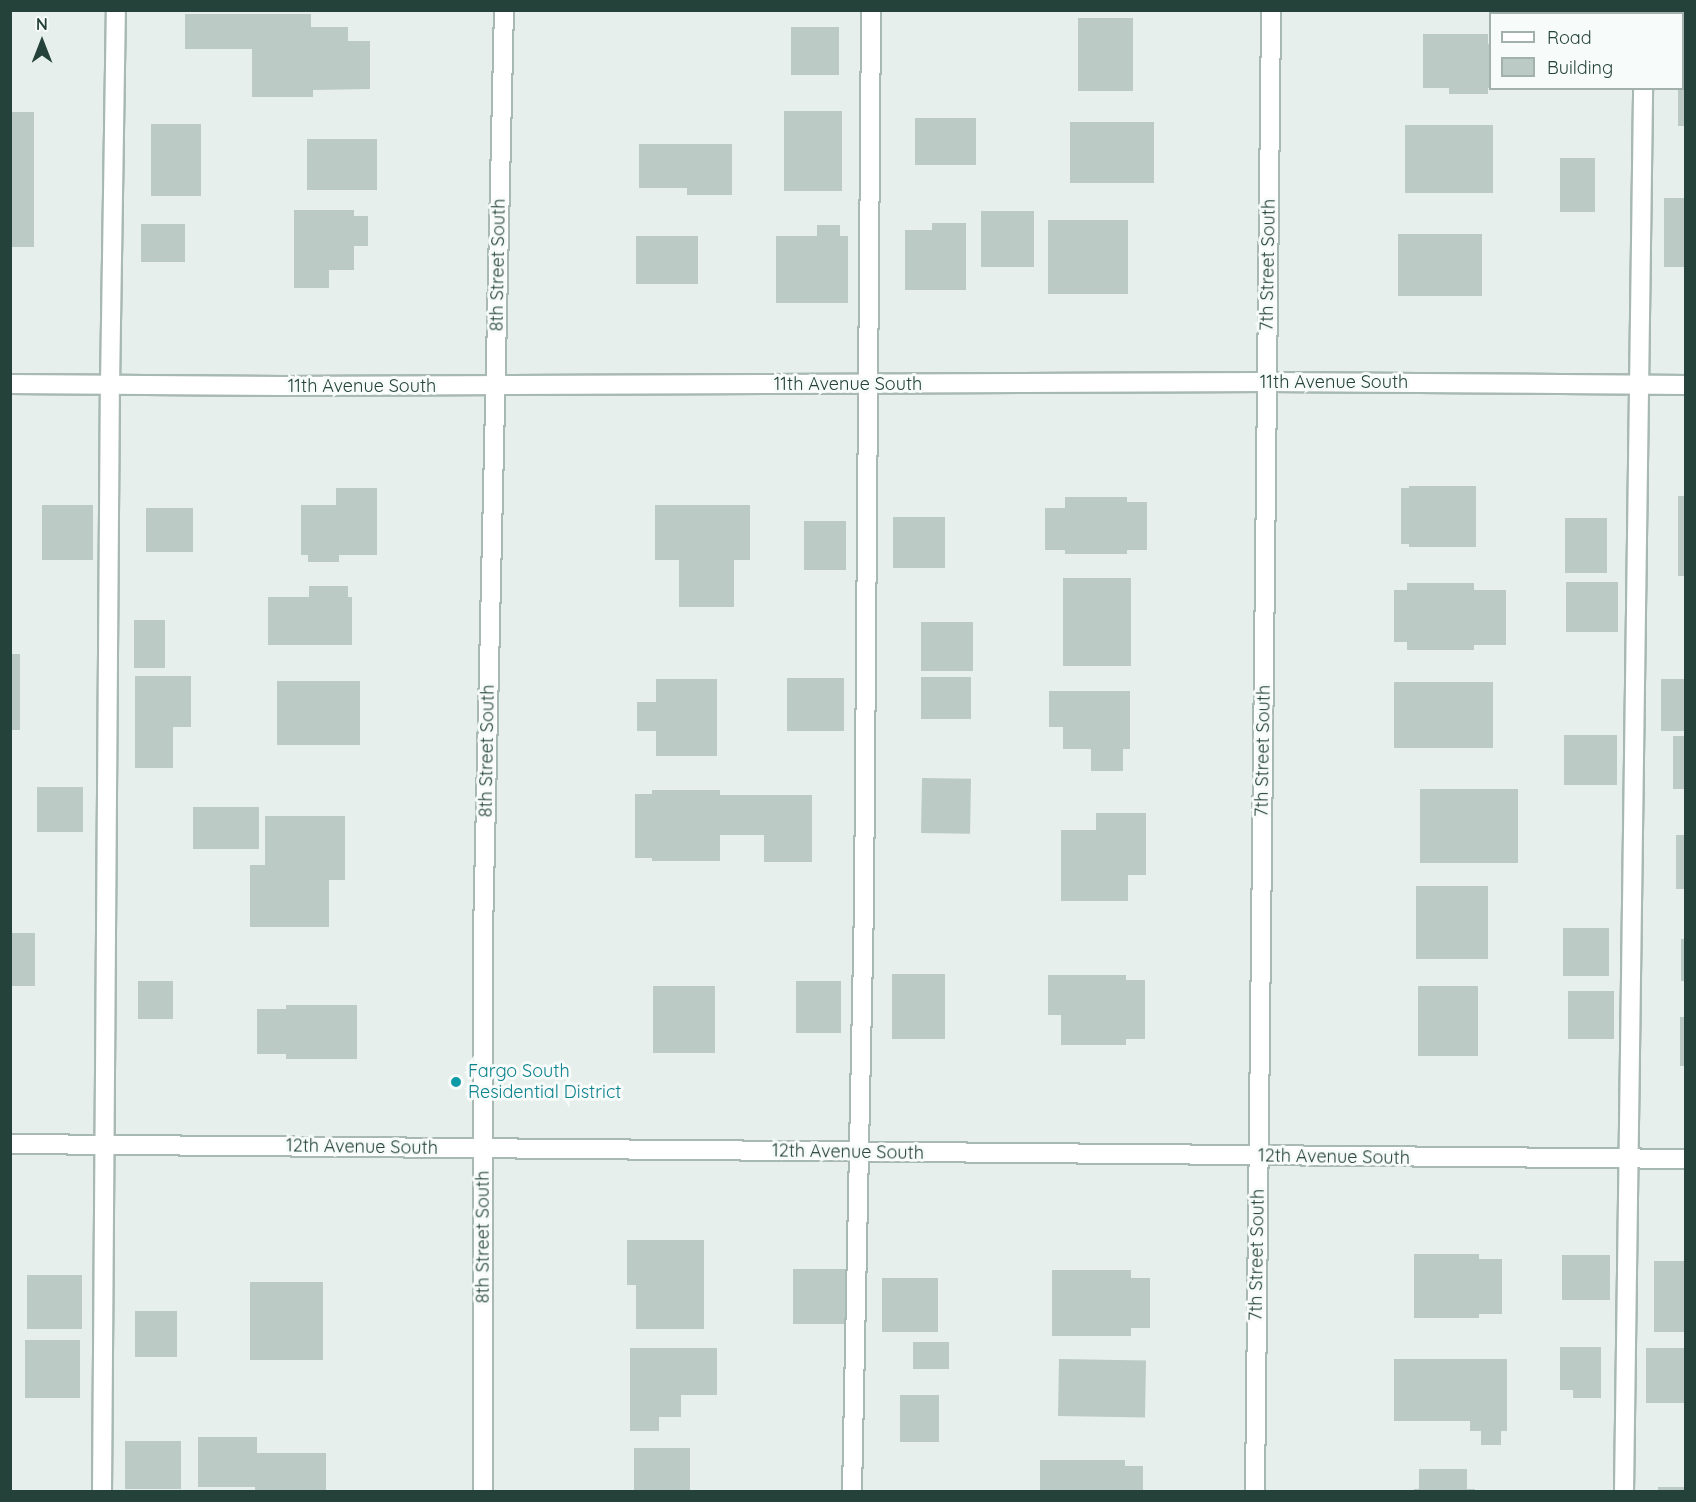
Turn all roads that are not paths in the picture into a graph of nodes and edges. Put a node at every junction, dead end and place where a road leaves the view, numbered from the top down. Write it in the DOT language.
graph roads {
  1 [pos="116,10"];
  2 [pos="504,10"];
  3 [pos="871,10"];
  4 [pos="1271,10"];
  5 [pos="1643,90"];
  6 [pos="1266,382"];
  7 [pos="10,384"];
  8 [pos="867,384"];
  9 [pos="110,385"];
  10 [pos="495,385"];
  11 [pos="1638,385"];
  12 [pos="1686,385"];
  13 [pos="10,1144"];
  14 [pos="105,1145"];
  15 [pos="483,1149"];
  16 [pos="859,1152"];
  17 [pos="1258,1156"];
  18 [pos="1628,1159"];
  19 [pos="1686,1159"];
  20 [pos="102,1491"];
  21 [pos="483,1491"];
  22 [pos="852,1491"];
  23 [pos="1255,1491"];
  24 [pos="1624,1491"];
  1 -- 9 [label="street"];
  2 -- 10 [label="street, 8th Street South"];
  3 -- 8 [label="street"];
  4 -- 6 [label="street, 7th Street South"];
  5 -- 11 [label="street"];
  6 -- 8 [label="street, 11th Avenue South"];
  6 -- 11 [label="street, 11th Avenue South"];
  6 -- 17 [label="street, 7th Street South"];
  7 -- 9 [label="street, 11th Avenue South"];
  8 -- 10 [label="street, 11th Avenue South"];
  8 -- 16 [label="street"];
  9 -- 10 [label="street, 11th Avenue South"];
  9 -- 14 [label="street"];
  10 -- 15 [label="street, 8th Street South"];
  11 -- 12 [label="street, 11th Avenue South"];
  11 -- 18 [label="street"];
  13 -- 14 [label="street, 12th Avenue South"];
  14 -- 15 [label="street, 12th Avenue South"];
  14 -- 20 [label="street"];
  15 -- 16 [label="street, 12th Avenue South"];
  15 -- 21 [label="street, 8th Street South"];
  16 -- 17 [label="street, 12th Avenue South"];
  16 -- 22 [label="street"];
  17 -- 18 [label="street, 12th Avenue South"];
  17 -- 23 [label="street, 7th Street South"];
  18 -- 19 [label="street, 12th Avenue South"];
  18 -- 24 [label="street"];
}
